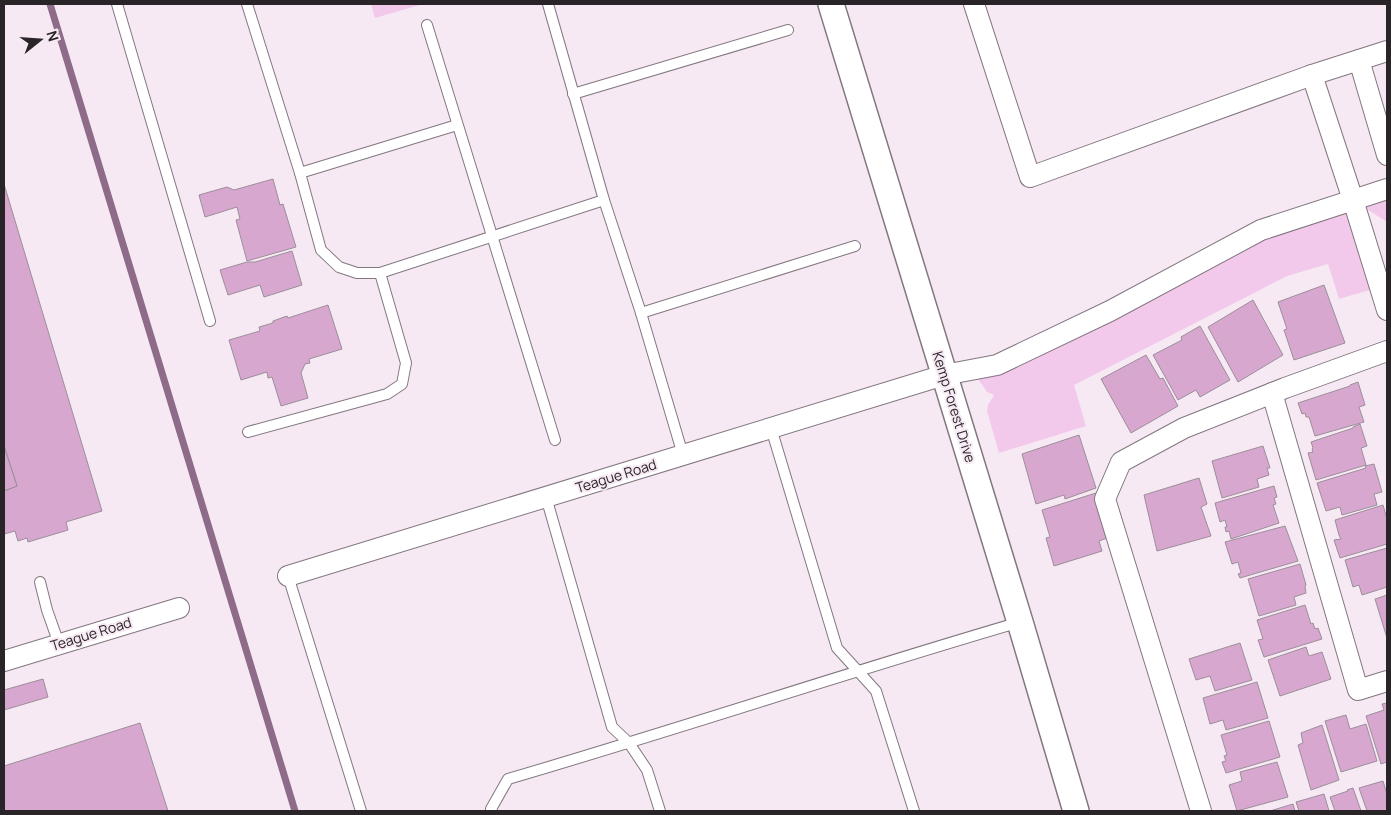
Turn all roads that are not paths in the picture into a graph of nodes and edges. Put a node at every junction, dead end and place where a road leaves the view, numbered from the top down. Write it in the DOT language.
graph roads {
  1 [pos="117,4"];
  2 [pos="247,4"];
  3 [pos="548,4"];
  4 [pos="831,4"];
  5 [pos="974,4"];
  6 [pos="427,25"];
  7 [pos="788,30"];
  8 [pos="1387,52"];
  9 [pos="1359,60"];
  10 [pos="1312,75"];
  11 [pos="573,94"];
  12 [pos="458,125"];
  13 [pos="1387,155"];
  14 [pos="300,173"];
  15 [pos="1387,189"];
  16 [pos="604,200"];
  17 [pos="1353,200"];
  18 [pos="492,236"];
  19 [pos="855,246"];
  20 [pos="380,274"];
  21 [pos="1387,310"];
  22 [pos="641,312"];
  23 [pos="210,321"];
  24 [pos="1387,351"];
  25 [pos="944,376"];
  26 [pos="1272,393"];
  27 [pos="771,428"];
  28 [pos="248,432"];
  29 [pos="555,440"];
  30 [pos="683,455"];
  31 [pos="546,497"];
  32 [pos="288,576"];
  33 [pos="40,582"];
  34 [pos="179,608"];
  35 [pos="1020,622"];
  36 [pos="58,644"];
  37 [pos="4,661"];
  38 [pos="859,670"];
  39 [pos="1387,681"];
  40 [pos="629,743"];
  41 [pos="361,811"];
  42 [pos="492,811"];
  43 [pos="660,811"];
  44 [pos="914,811"];
  45 [pos="1076,811"];
  46 [pos="1201,811"];
  1 -- 23 [label="lane"];
  2 -- 14 [label="lane"];
  3 -- 11 [label="lane"];
  4 -- 25 [label="street, Kemp Forest Drive"];
  5 -- 10 [label="street"];
  6 -- 12 [label="lane"];
  7 -- 11 [label="lane"];
  8 -- 9 [label="street"];
  9 -- 10 [label="street"];
  9 -- 13 [label="street"];
  10 -- 17 [label="street"];
  11 -- 16 [label="lane"];
  12 -- 14 [label="lane"];
  12 -- 18 [label="lane"];
  14 -- 20 [label="lane"];
  15 -- 17 [label="street, Teague Road"];
  16 -- 18 [label="lane"];
  16 -- 22 [label="lane"];
  17 -- 21 [label="street"];
  17 -- 25 [label="street, Teague Road"];
  18 -- 20 [label="lane"];
  18 -- 29 [label="lane"];
  19 -- 22 [label="lane"];
  20 -- 28 [label="lane"];
  22 -- 30 [label="lane"];
  24 -- 26 [label="street"];
  25 -- 27 [label="street, Teague Road"];
  25 -- 35 [label="street, Kemp Forest Drive"];
  26 -- 39 [label="street"];
  26 -- 46 [label="street"];
  27 -- 30 [label="street, Teague Road"];
  27 -- 38 [label="lane"];
  30 -- 31 [label="street, Teague Road"];
  31 -- 32 [label="street, Teague Road"];
  31 -- 40 [label="lane"];
  32 -- 41 [label="lane"];
  33 -- 36 [label="lane"];
  34 -- 36 [label="street, Teague Road"];
  35 -- 38 [label="lane"];
  35 -- 45 [label="street, Kemp Forest Drive"];
  36 -- 37 [label="street, Teague Road"];
  38 -- 40 [label="lane"];
  38 -- 44 [label="lane"];
  40 -- 42 [label="lane"];
  40 -- 43 [label="lane"];
}
